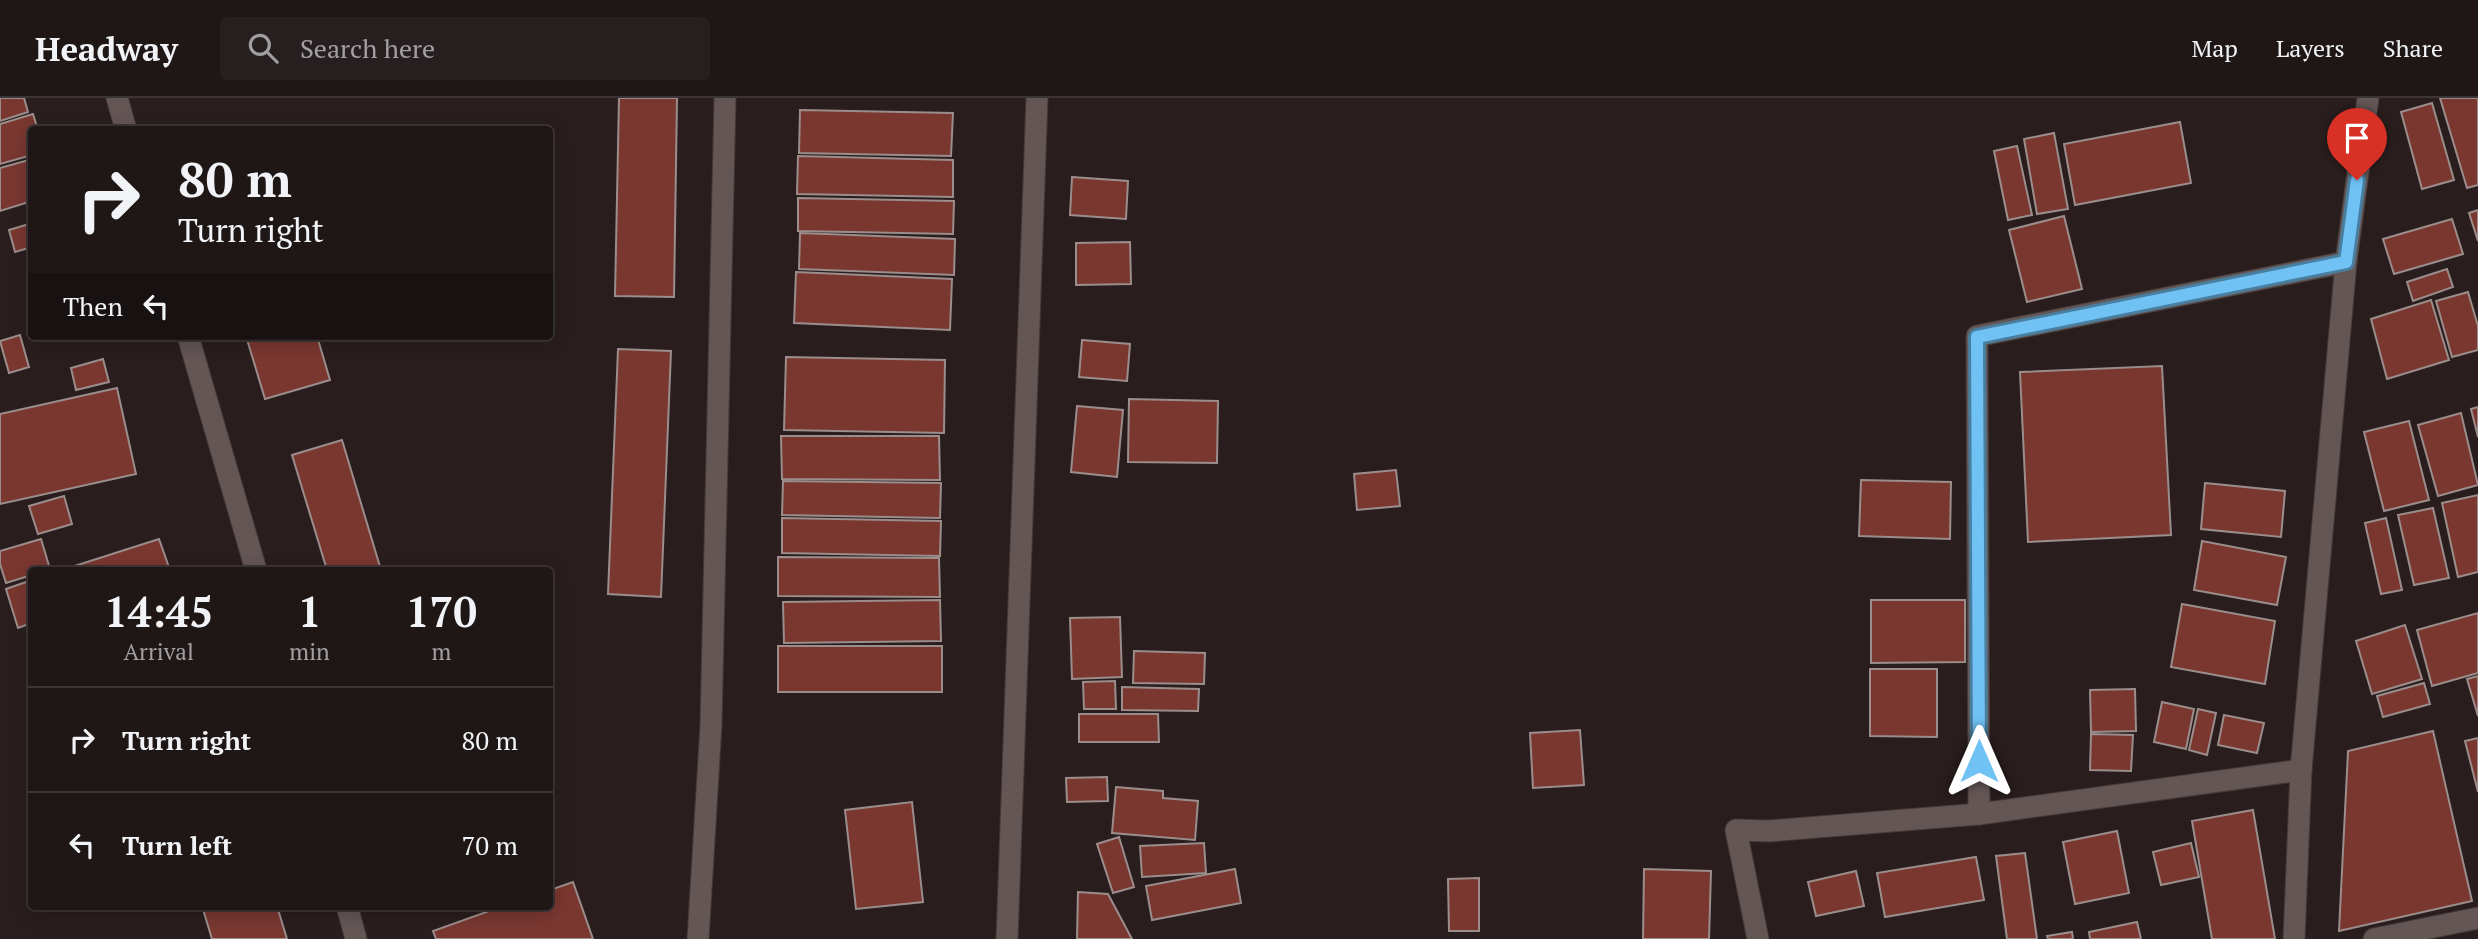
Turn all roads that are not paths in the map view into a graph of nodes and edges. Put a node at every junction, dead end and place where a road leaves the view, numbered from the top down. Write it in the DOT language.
graph roads {
  1 [pos="117,98"];
  2 [pos="725,98"];
  3 [pos="1037,98"];
  4 [pos="2368,98"];
  5 [pos="125,126"];
  6 [pos="2346,262"];
  7 [pos="189,340"];
  8 [pos="255,567"];
  9 [pos="2301,770"];
  10 [pos="1979,814"];
  11 [pos="348,910"];
  12 [pos="2478,918"];
  13 [pos="356,939"];
  14 [pos="698,939"];
  15 [pos="1007,939"];
  16 [pos="1758,939"];
  17 [pos="2294,939"];
  18 [pos="2374,939"];
  1 -- 5 [label="street"];
  2 -- 14 [label="street"];
  3 -- 15 [label="street"];
  4 -- 6 [label="street"];
  6 -- 9 [label="street"];
  6 -- 10 [label="street"];
  7 -- 8 [label="street"];
  9 -- 10 [label="street"];
  9 -- 17 [label="street"];
  10 -- 16 [label="street"];
  11 -- 13 [label="street"];
  12 -- 18 [label="street"];
}
